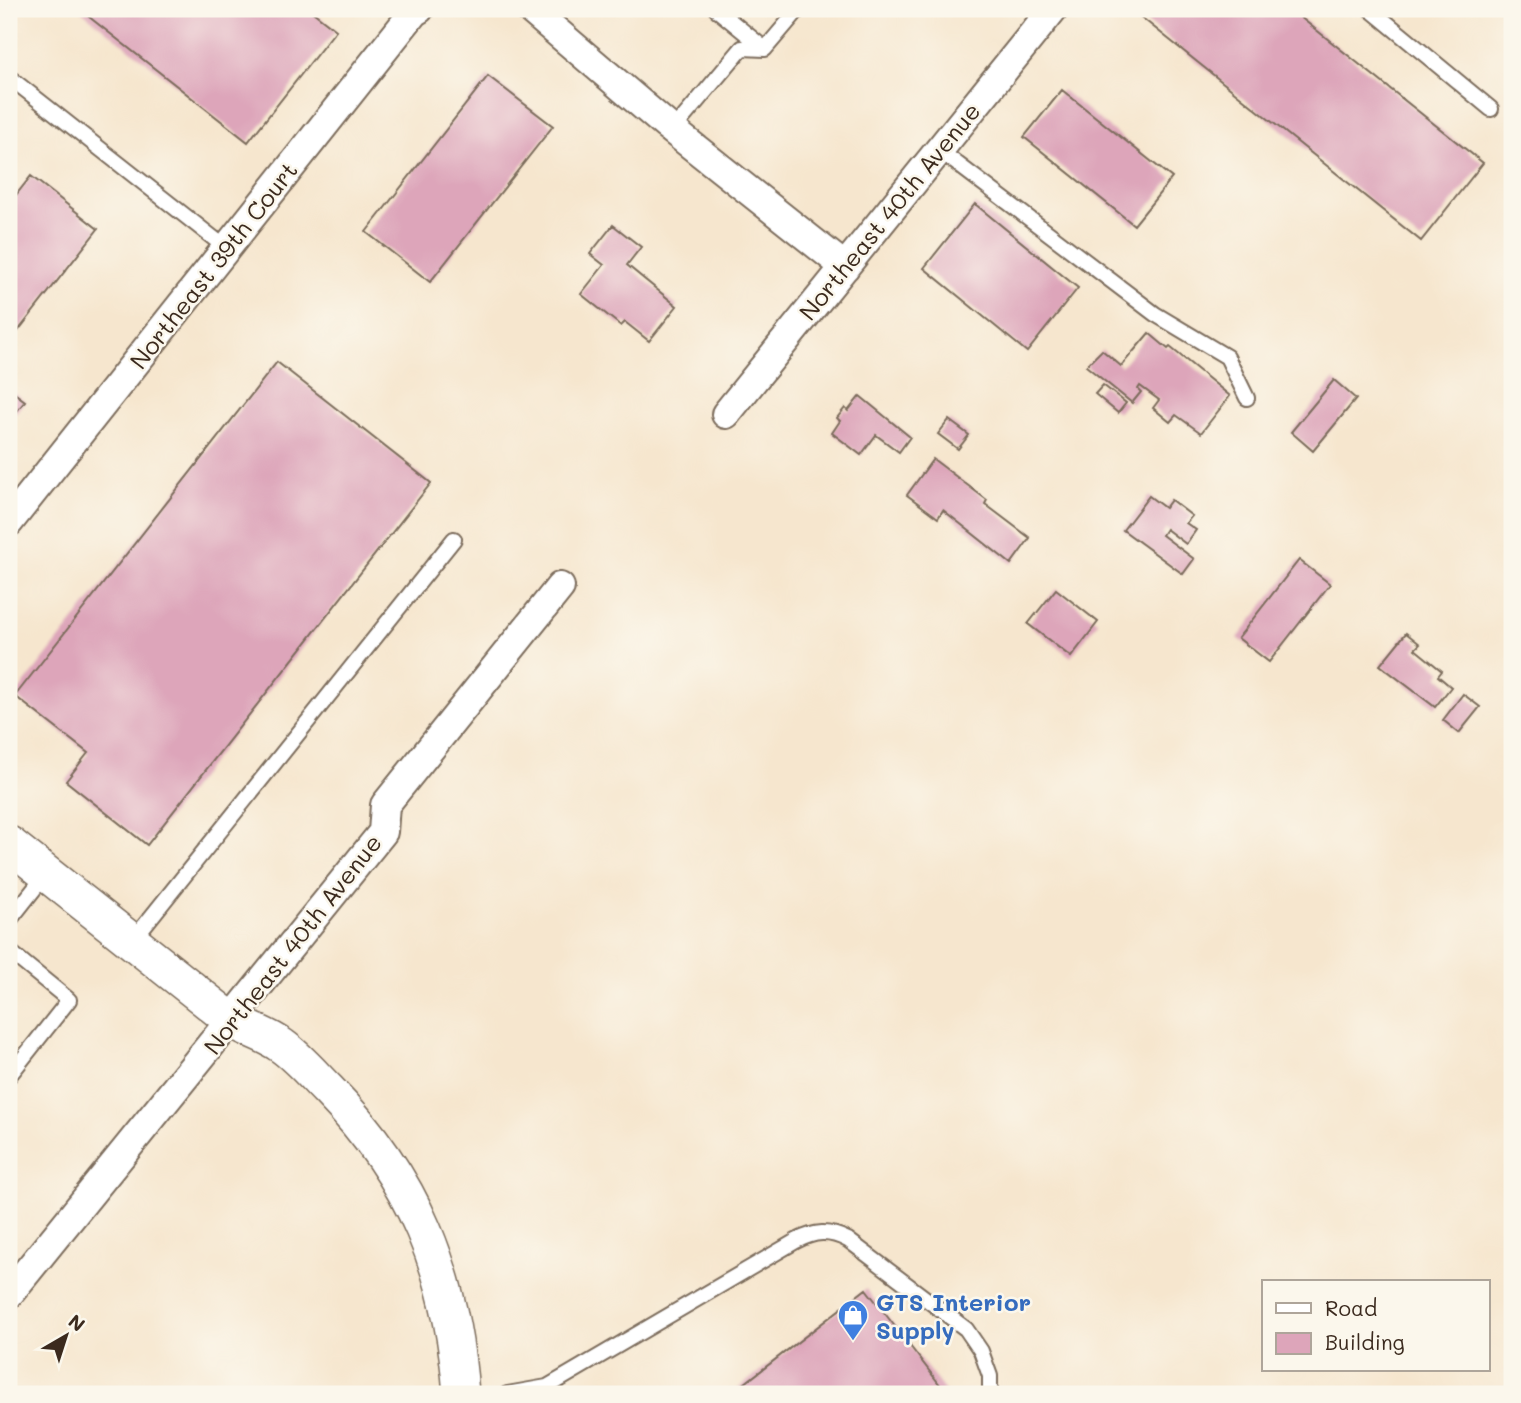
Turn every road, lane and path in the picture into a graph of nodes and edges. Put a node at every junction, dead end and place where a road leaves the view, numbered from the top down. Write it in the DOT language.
graph roads {
  1 [pos="530,9"];
  2 [pos="716,9"];
  3 [pos="799,9"];
  4 [pos="1053,9"];
  5 [pos="1370,9"];
  6 [pos="414,10"];
  7 [pos="765,49"];
  8 [pos="9,77"];
  9 [pos="1491,109"];
  10 [pos="673,130"];
  11 [pos="939,150"];
  12 [pos="226,248"];
  13 [pos="845,267"];
  14 [pos="1247,398"];
  15 [pos="726,414"];
  16 [pos="9,522"];
  17 [pos="454,539"];
  18 [pos="560,587"];
  19 [pos="9,844"];
  20 [pos="46,874"];
  21 [pos="9,921"];
  22 [pos="132,941"];
  23 [pos="9,951"];
  24 [pos="232,1020"];
  25 [pos="9,1076"];
  26 [pos="9,1294"];
  27 [pos="547,1391"];
  28 [pos="461,1394"];
  29 [pos="507,1394"];
  30 [pos="990,1394"];
  1 -- 10 [label="street"];
  2 -- 7 [label="lane"];
  3 -- 7 [label="lane"];
  4 -- 11 [label="street, Northeast 40th Avenue"];
  5 -- 9 [label="lane"];
  6 -- 12 [label="street, Northeast 39th Court"];
  7 -- 10 [label="lane"];
  8 -- 12 [label="lane"];
  10 -- 13 [label="street"];
  11 -- 13 [label="street, Northeast 40th Avenue"];
  11 -- 14 [label="lane"];
  12 -- 16 [label="street, Northeast 39th Court"];
  13 -- 15 [label="street, Northeast 40th Avenue"];
  17 -- 22 [label="lane"];
  18 -- 24 [label="street, Northeast 40th Avenue"];
  19 -- 20 [label="street"];
  20 -- 21 [label="lane"];
  20 -- 22 [label="street"];
  22 -- 24 [label="street"];
  23 -- 25 [label="lane"];
  24 -- 26 [label="street, Northeast 40th Avenue"];
  24 -- 28 [label="street"];
  27 -- 29 [label="lane"];
  27 -- 30 [label="lane"];
}
